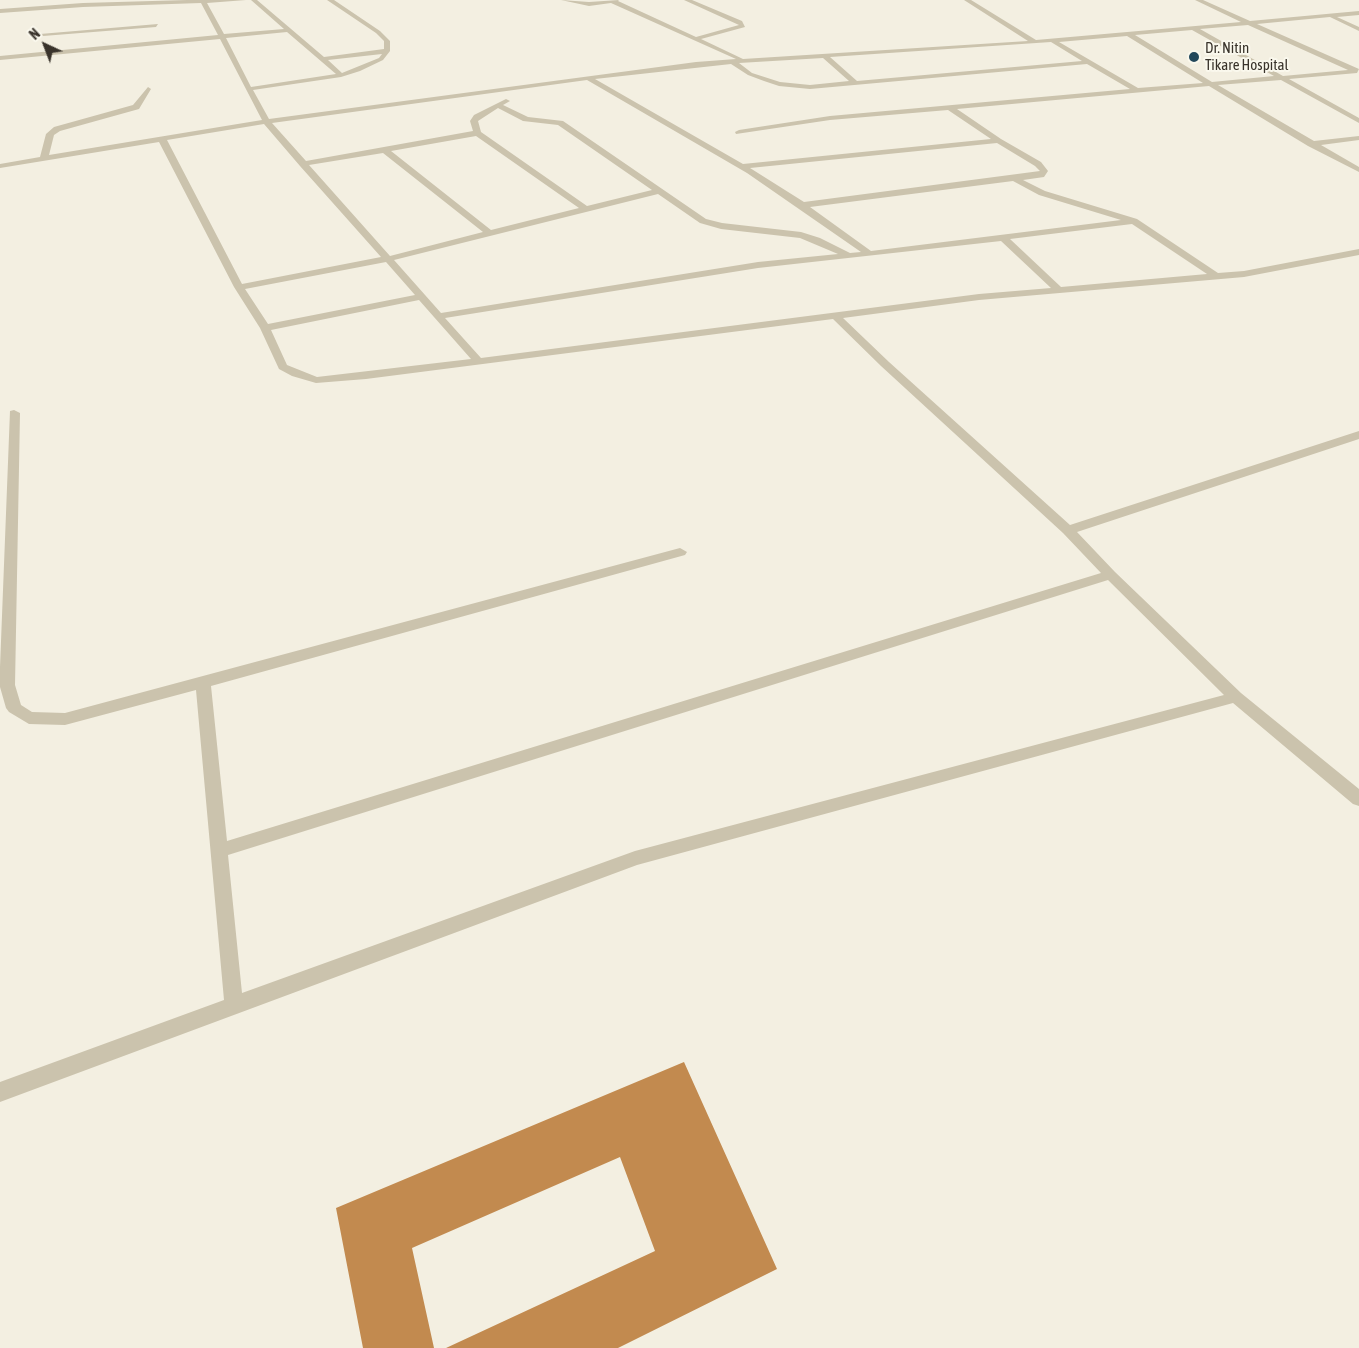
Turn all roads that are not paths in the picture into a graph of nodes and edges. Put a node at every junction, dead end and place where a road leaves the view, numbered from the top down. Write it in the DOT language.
graph roads {
  1 [pos="242,0"];
  2 [pos="254,0"];
  3 [pos="330,0"];
  4 [pos="564,0"];
  5 [pos="614,0"];
  6 [pos="687,0"];
  7 [pos="967,0"];
  8 [pos="1198,0"];
  9 [pos="203,1"];
  10 [pos="85,2"];
  11 [pos="46,7"];
  12 [pos="0,11"];
  13 [pos="1359,13"];
  14 [pos="45,16"];
  15 [pos="1331,16"];
  16 [pos="1250,24"];
  17 [pos="44,25"];
  18 [pos="1193,28"];
  19 [pos="1359,29"];
  20 [pos="289,30"];
  21 [pos="43,34"];
  22 [pos="1129,34"];
  23 [pos="222,37"];
  24 [pos="694,39"];
  25 [pos="1050,40"];
  26 [pos="1035,42"];
  27 [pos="154,43"];
  28 [pos="387,51"];
  29 [pos="40,54"];
  30 [pos="824,55"];
  31 [pos="0,58"];
  32 [pos="322,59"];
  33 [pos="742,60"];
  34 [pos="732,61"];
  35 [pos="1352,61"];
  36 [pos="1090,62"];
  37 [pos="1338,63"];
  38 [pos="1358,72"];
  39 [pos="340,75"];
  40 [pos="588,78"];
  41 [pos="1280,78"];
  42 [pos="855,83"];
  43 [pos="1210,84"];
  44 [pos="512,88"];
  45 [pos="249,89"];
  46 [pos="148,90"];
  47 [pos="1136,90"];
  48 [pos="499,106"];
  49 [pos="949,107"];
  50 [pos="266,121"];
  51 [pos="1359,121"];
  52 [pos="739,132"];
  53 [pos="477,133"];
  54 [pos="1359,138"];
  55 [pos="162,139"];
  56 [pos="998,141"];
  57 [pos="1311,144"];
  58 [pos="386,151"];
  59 [pos="44,158"];
  60 [pos="304,164"];
  61 [pos="0,166"];
  62 [pos="742,166"];
  63 [pos="1359,170"];
  64 [pos="1013,178"];
  65 [pos="658,191"];
  66 [pos="802,205"];
  67 [pos="585,209"];
  68 [pos="1134,222"];
  69 [pos="490,234"];
  70 [pos="1003,238"];
  71 [pos="1359,252"];
  72 [pos="868,254"];
  73 [pos="847,255"];
  74 [pos="388,259"];
  75 [pos="1216,276"];
  76 [pos="239,287"];
  77 [pos="1059,290"];
  78 [pos="421,297"];
  79 [pos="438,316"];
  80 [pos="836,316"];
  81 [pos="265,328"];
  82 [pos="478,361"];
  83 [pos="14,413"];
  84 [pos="1359,435"];
  85 [pos="1068,530"];
  86 [pos="680,552"];
  87 [pos="1110,575"];
  88 [pos="204,683"];
  89 [pos="1236,697"];
  90 [pos="1359,799"];
  91 [pos="221,850"];
  92 [pos="234,1006"];
  93 [pos="0,1092"];
  1 -- 9 [label="street"];
  2 -- 20 [label="street"];
  3 -- 28 [label="street"];
  4 -- 5 [label="street"];
  5 -- 24 [label="street"];
  6 -- 24 [label="street"];
  7 -- 26 [label="street"];
  8 -- 16 [label="street"];
  9 -- 10 [label="street"];
  9 -- 23 [label="street"];
  10 -- 11 [label="street"];
  11 -- 12 [label="street"];
  11 -- 14 [label="street"];
  13 -- 15 [label="street"];
  15 -- 16 [label="street"];
  15 -- 19 [label="street"];
  16 -- 18 [label="street"];
  16 -- 37 [label="street"];
  17 -- 21 [label="street"];
  18 -- 22 [label="street"];
  18 -- 41 [label="street"];
  20 -- 23 [label="street"];
  20 -- 32 [label="street"];
  21 -- 27 [label="street"];
  21 -- 29 [label="street"];
  22 -- 25 [label="street"];
  22 -- 43 [label="street"];
  23 -- 27 [label="street"];
  23 -- 45 [label="street"];
  24 -- 33 [label="street"];
  25 -- 26 [label="street"];
  25 -- 36 [label="street"];
  26 -- 30 [label="street"];
  27 -- 29 [label="street"];
  28 -- 32 [label="street"];
  28 -- 39 [label="street"];
  29 -- 31 [label="street"];
  30 -- 33 [label="street"];
  30 -- 42 [label="street"];
  32 -- 39 [label="street"];
  33 -- 34 [label="street"];
  34 -- 40 [label="street"];
  34 -- 42 [label="street"];
  35 -- 37 [label="street"];
  36 -- 42 [label="street"];
  36 -- 47 [label="street"];
  37 -- 38 [label="street"];
  38 -- 41 [label="street"];
  39 -- 45 [label="street"];
  40 -- 44 [label="street"];
  40 -- 62 [label="street"];
  41 -- 43 [label="street"];
  41 -- 51 [label="street"];
  43 -- 47 [label="street"];
  43 -- 57 [label="street"];
  44 -- 48 [label="street"];
  44 -- 50 [label="street"];
  45 -- 50 [label="street"];
  46 -- 59 [label="street"];
  47 -- 49 [label="street"];
  48 -- 53 [label="street"];
  48 -- 65 [label="street"];
  49 -- 52 [label="street"];
  49 -- 56 [label="street"];
  50 -- 55 [label="street"];
  50 -- 60 [label="street"];
  53 -- 58 [label="street"];
  53 -- 67 [label="street"];
  54 -- 57 [label="street"];
  55 -- 59 [label="street"];
  55 -- 76 [label="street"];
  56 -- 62 [label="street"];
  56 -- 64 [label="street"];
  57 -- 63 [label="street"];
  58 -- 60 [label="street"];
  58 -- 69 [label="street"];
  59 -- 61 [label="street"];
  60 -- 74 [label="street"];
  62 -- 66 [label="street"];
  64 -- 66 [label="street"];
  64 -- 68 [label="street"];
  65 -- 67 [label="street"];
  65 -- 73 [label="street"];
  66 -- 72 [label="street"];
  67 -- 69 [label="street"];
  68 -- 70 [label="street"];
  68 -- 75 [label="street"];
  69 -- 74 [label="street"];
  70 -- 72 [label="street"];
  70 -- 77 [label="street"];
  71 -- 75 [label="street"];
  72 -- 73 [label="street"];
  73 -- 79 [label="street"];
  74 -- 76 [label="street"];
  74 -- 78 [label="street"];
  75 -- 77 [label="street"];
  76 -- 81 [label="street"];
  77 -- 80 [label="street"];
  78 -- 79 [label="street"];
  78 -- 81 [label="street"];
  79 -- 82 [label="street"];
  80 -- 82 [label="street"];
  80 -- 85 [label="street"];
  81 -- 82 [label="street"];
  83 -- 88 [label="street"];
  84 -- 85 [label="street"];
  85 -- 87 [label="street"];
  86 -- 88 [label="street"];
  87 -- 89 [label="street"];
  87 -- 91 [label="street"];
  88 -- 91 [label="street"];
  89 -- 90 [label="street"];
  89 -- 92 [label="street"];
  91 -- 92 [label="street"];
  92 -- 93 [label="street"];
}
